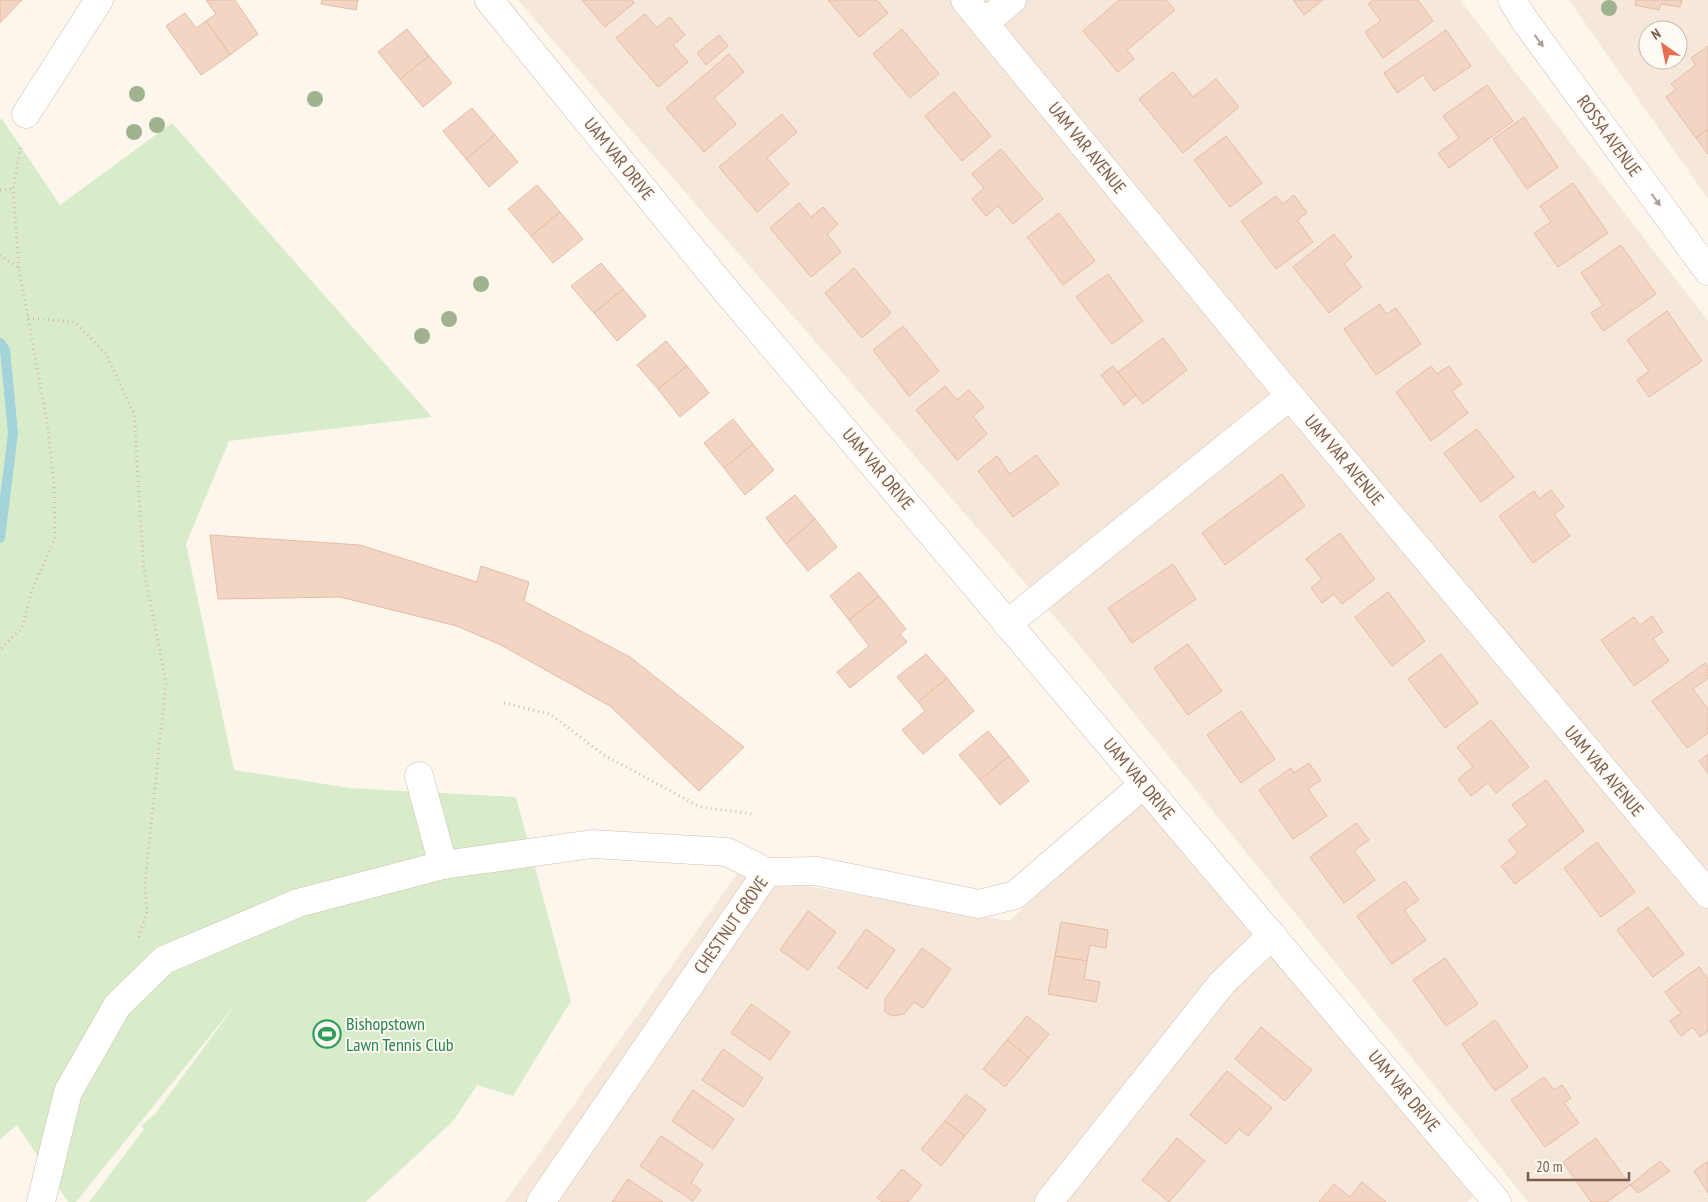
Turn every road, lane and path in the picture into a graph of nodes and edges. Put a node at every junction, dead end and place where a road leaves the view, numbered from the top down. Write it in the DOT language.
graph roads {
  1 [pos="99,0"];
  2 [pos="489,0"];
  3 [pos="966,0"];
  4 [pos="1012,0"];
  5 [pos="1512,0"];
  6 [pos="984,23"];
  7 [pos="26,114"];
  8 [pos="13,189"];
  9 [pos="0,190"];
  10 [pos="0,255"];
  11 [pos="19,268"];
  12 [pos="1708,271"];
  13 [pos="28,318"];
  14 [pos="1290,396"];
  15 [pos="1007,624"];
  16 [pos="0,650"];
  17 [pos="504,703"];
  18 [pos="420,776"];
  19 [pos="1144,784"];
  20 [pos="753,814"];
  21 [pos="442,865"];
  22 [pos="767,872"];
  23 [pos="1708,894"];
  24 [pos="1272,935"];
  25 [pos="138,940"];
  26 [pos="1494,1201"];
  27 [pos="41,1202"];
  28 [pos="541,1202"];
  29 [pos="1049,1202"];
  1 -- 7 [label="street"];
  2 -- 15 [label="street, UAM VAR DRIVE"];
  3 -- 6 [label="street, UAM VAR AVENUE"];
  4 -- 6 [label="street"];
  5 -- 12 [label="street, ROSSA AVENUE, one-way"];
  6 -- 14 [label="street, UAM VAR AVENUE"];
  7 -- 8 [label="path"];
  8 -- 9 [label="path"];
  8 -- 11 [label="path"];
  10 -- 11 [label="path"];
  11 -- 13 [label="path"];
  13 -- 16 [label="path"];
  13 -- 25 [label="path"];
  14 -- 15 [label="street"];
  14 -- 23 [label="street, UAM VAR AVENUE"];
  15 -- 19 [label="street, UAM VAR DRIVE"];
  17 -- 20 [label="path"];
  18 -- 21 [label="street"];
  19 -- 22 [label="street, CHESTNUT GROVE"];
  19 -- 24 [label="street, UAM VAR DRIVE"];
  21 -- 22 [label="street"];
  21 -- 27 [label="street"];
  22 -- 28 [label="street, CHESTNUT GROVE"];
  24 -- 26 [label="street, UAM VAR DRIVE"];
  24 -- 29 [label="street"];
}
